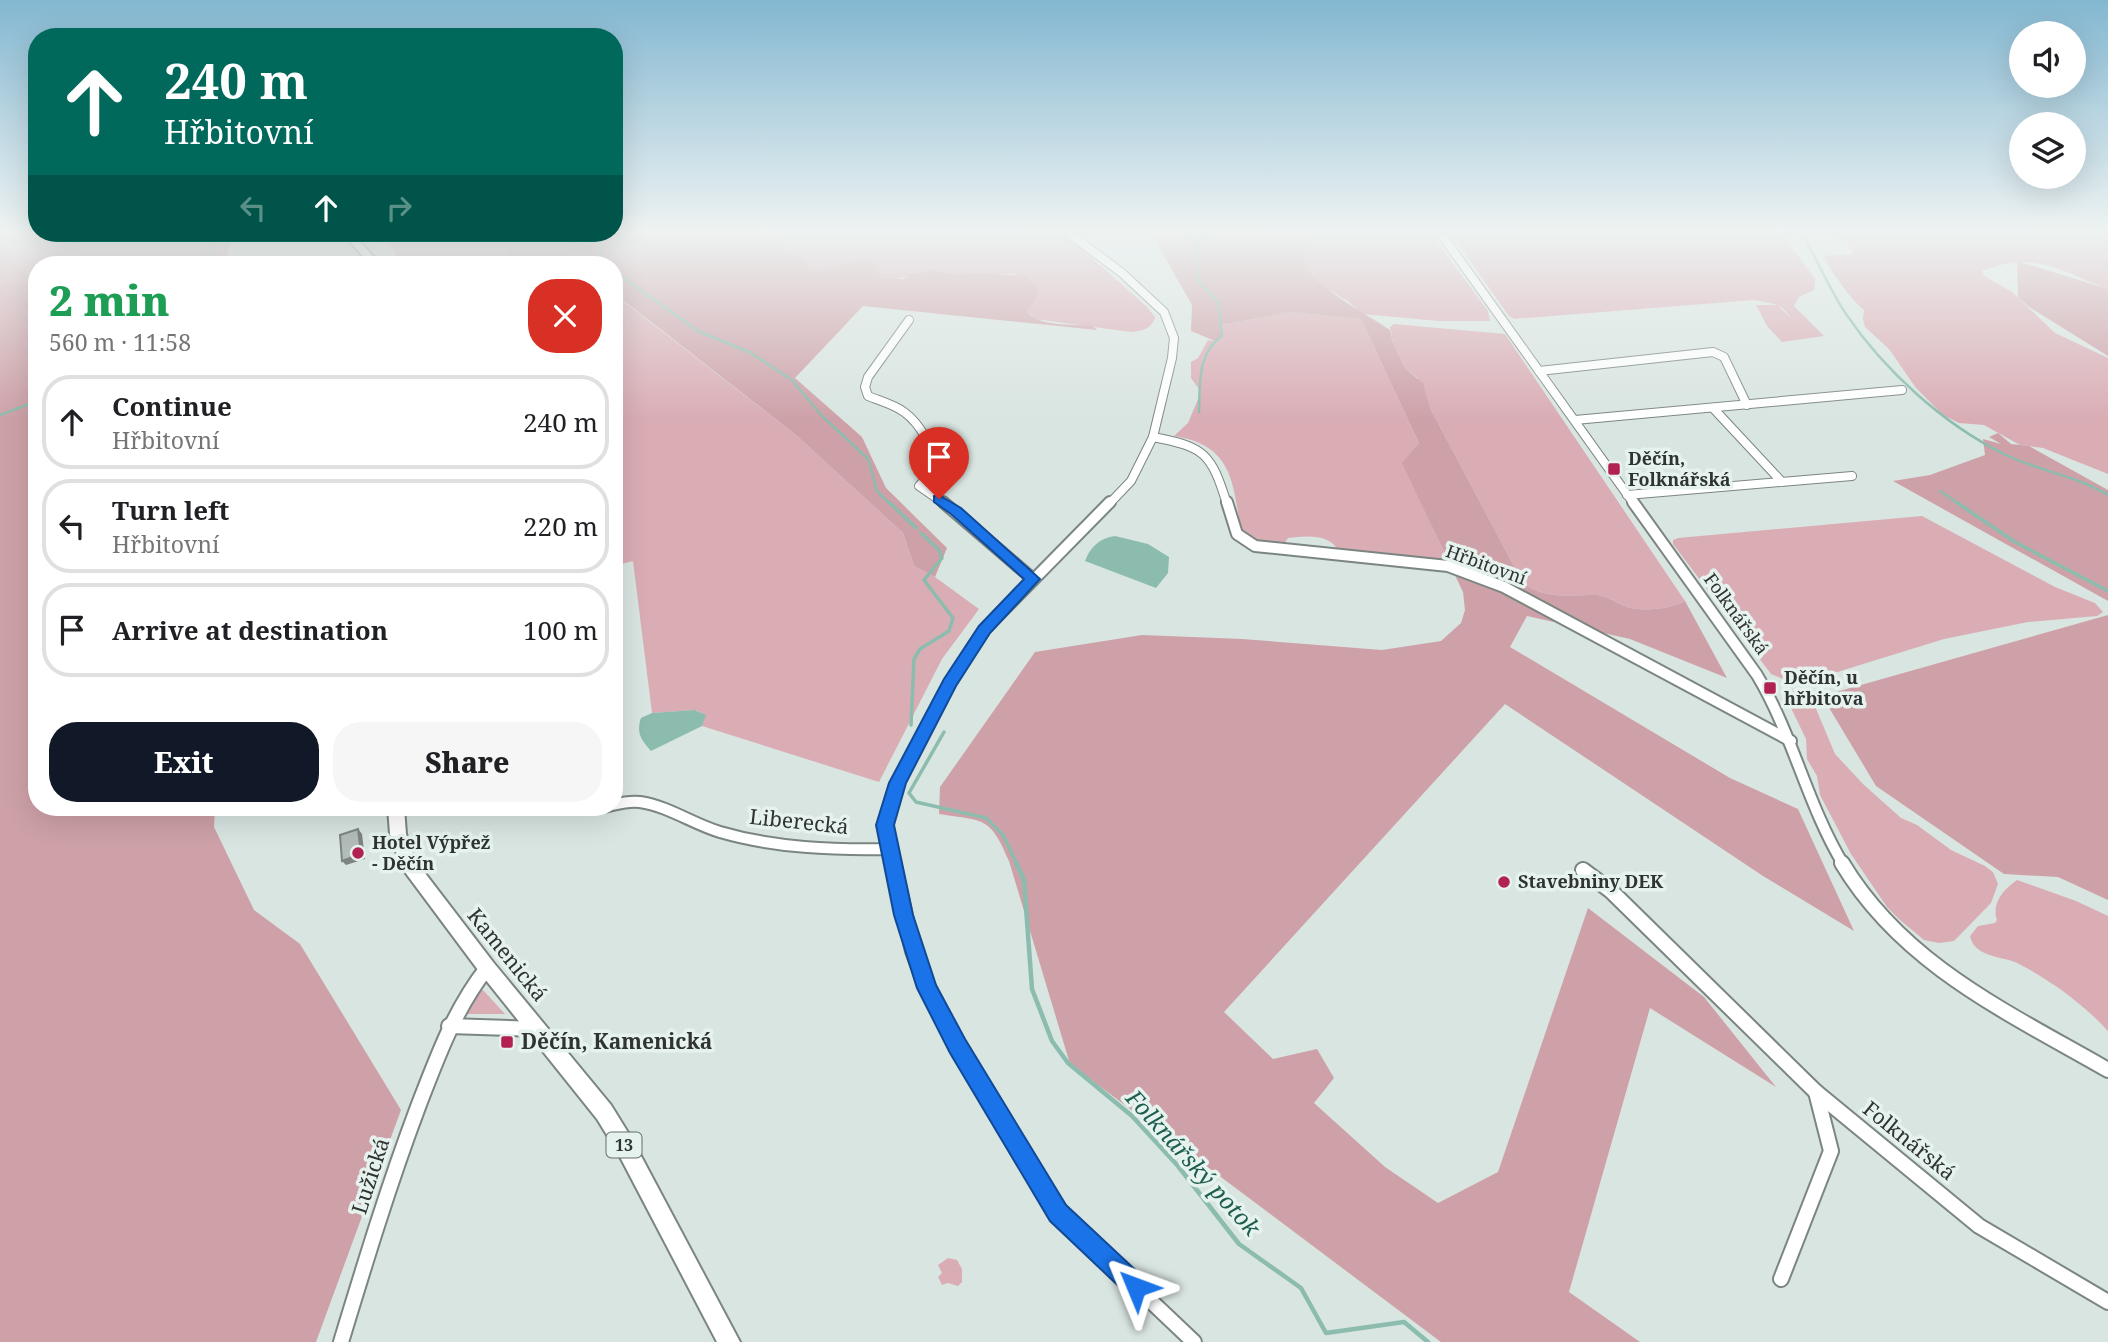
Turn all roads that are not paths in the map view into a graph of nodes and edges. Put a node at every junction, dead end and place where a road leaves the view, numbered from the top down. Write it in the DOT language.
graph roads {
  1 [pos="1144,294"];
  2 [pos="1484,294"];
  3 [pos="909,320"];
  4 [pos="1539,371"];
  5 [pos="1902,390"];
  6 [pos="1746,405"];
  7 [pos="1713,408"];
  8 [pos="1575,420"];
  9 [pos="1153,437"];
  10 [pos="1852,476"];
  11 [pos="1782,482"];
  12 [pos="1627,495"];
  13 [pos="1033,579"];
  14 [pos="1791,741"];
  15 [pos="623,805"];
  16 [pos="397,816"];
  17 [pos="890,849"];
  18 [pos="1583,870"];
  19 [pos="487,968"];
  20 [pos="449,1026"];
  21 [pos="538,1030"];
  22 [pos="2108,1070"];
  23 [pos="1816,1091"];
  24 [pos="1781,1279"];
  25 [pos="2108,1302"];
  26 [pos="341,1342"];
  27 [pos="729,1342"];
  28 [pos="1194,1342"];
  1 -- 9 [label="street"];
  2 -- 4 [label="street, Folknářská"];
  3 -- 13 [label="street"];
  4 -- 6 [label="street"];
  4 -- 8 [label="street, Folknářská"];
  5 -- 6 [label="street"];
  6 -- 7 [label="street"];
  7 -- 8 [label="street"];
  7 -- 11 [label="street"];
  8 -- 12 [label="street, Folknářská"];
  9 -- 13 [label="street"];
  9 -- 14 [label="street, Hřbitovní"];
  10 -- 11 [label="street"];
  11 -- 12 [label="street"];
  12 -- 14 [label="street, Folknářská"];
  13 -- 17 [label="street"];
  14 -- 22 [label="street, Folknářská"];
  15 -- 17 [label="street, Liberecká"];
  16 -- 19 [label="main road, Kamenická / 13"];
  17 -- 28 [label="street"];
  18 -- 23 [label="street, Folknářská"];
  19 -- 20 [label="street, Lužická"];
  19 -- 21 [label="main road, Kamenická / 13"];
  20 -- 21 [label="street"];
  20 -- 26 [label="street, Lužická"];
  21 -- 27 [label="main road, Kamenická / 13"];
  23 -- 24 [label="street"];
  23 -- 25 [label="street, Folknářská"];
}
